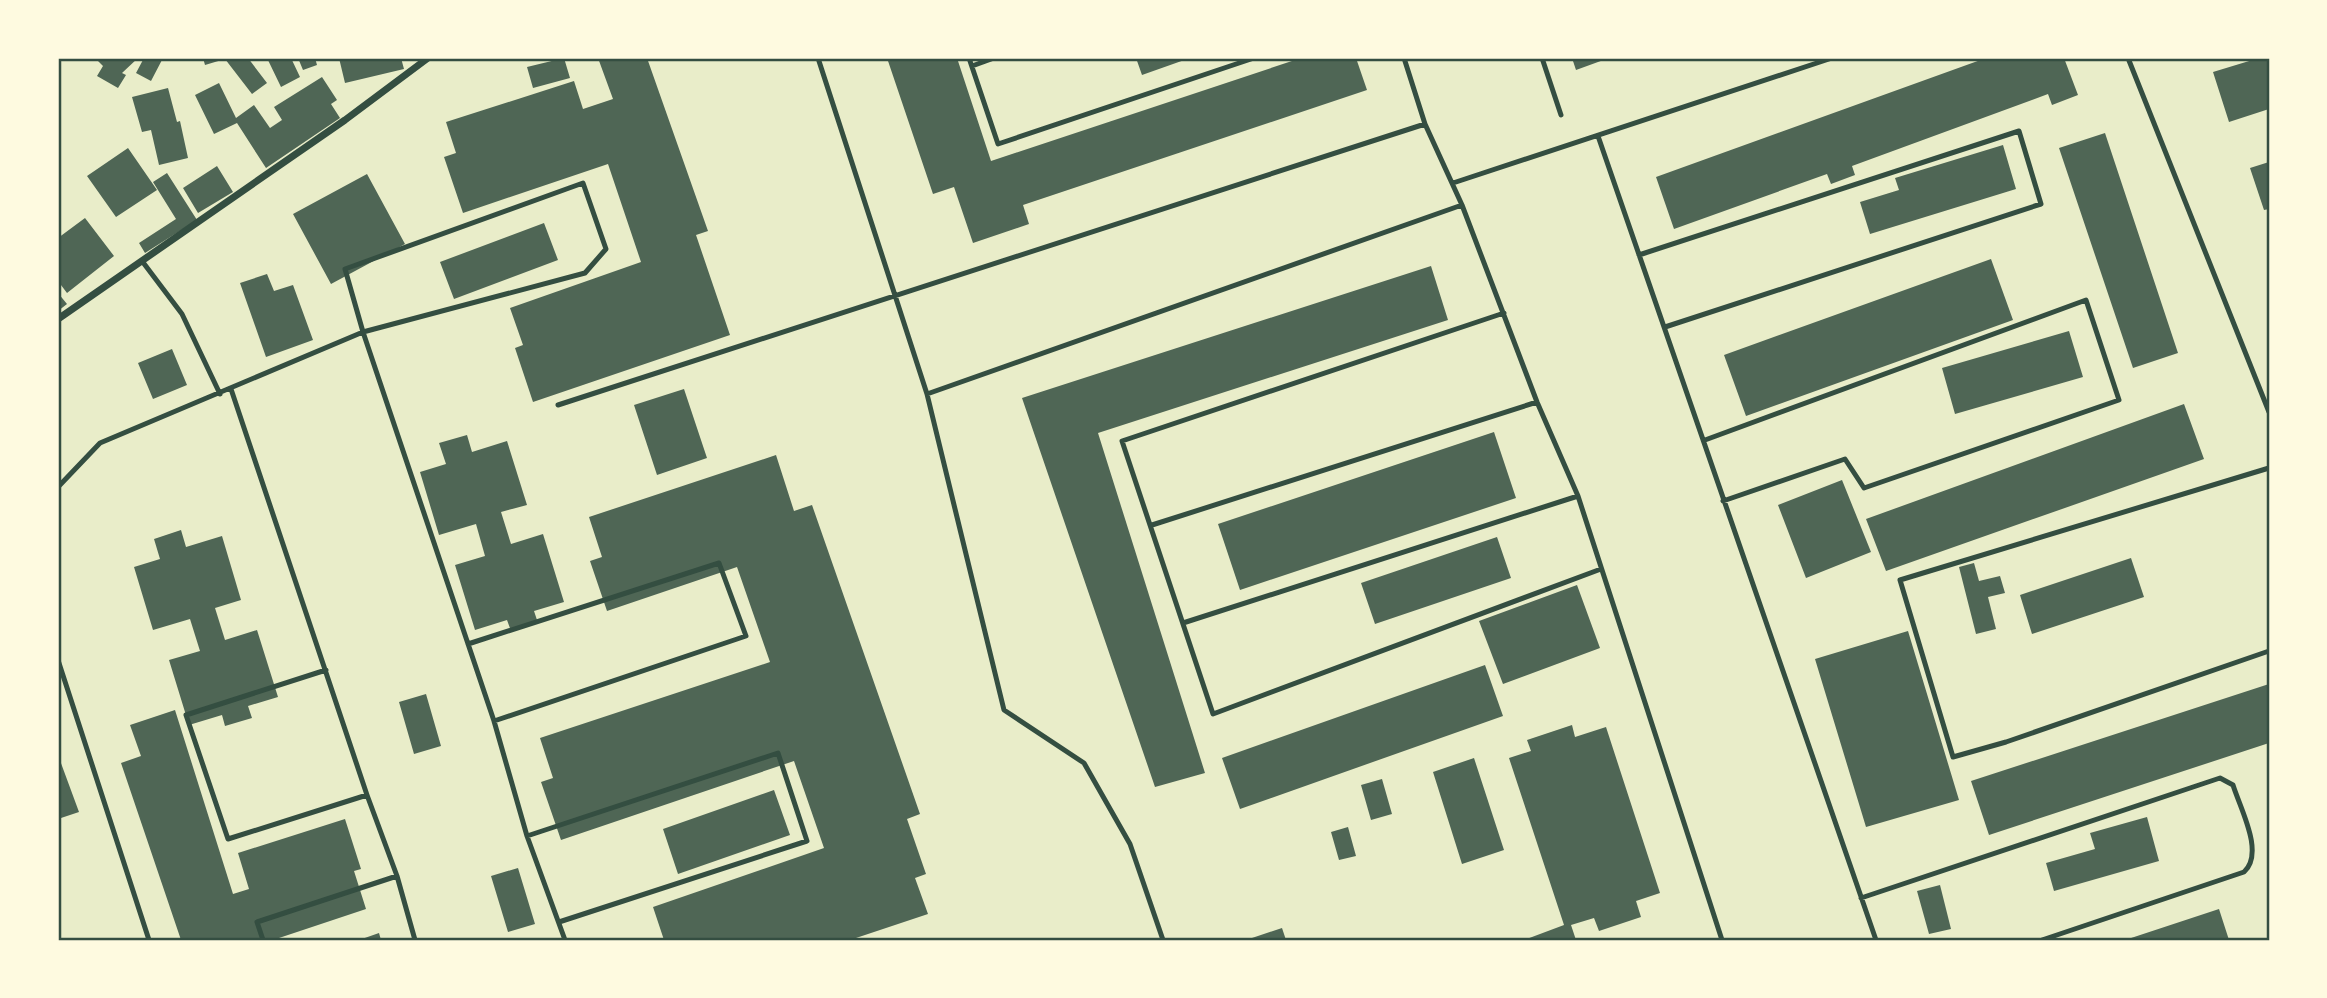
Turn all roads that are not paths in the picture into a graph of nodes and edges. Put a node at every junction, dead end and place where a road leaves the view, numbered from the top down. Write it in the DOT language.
graph roads {
  1 [pos="428,58"];
  2 [pos="818,58"];
  3 [pos="969,58"];
  4 [pos="994,58"];
  5 [pos="1254,58"];
  6 [pos="1404,58"];
  7 [pos="1542,58"];
  8 [pos="1832,58"];
  9 [pos="2128,58"];
  10 [pos="972,66"];
  11 [pos="1561,115"];
  12 [pos="1425,124"];
  13 [pos="1598,136"];
  14 [pos="1453,183"];
  15 [pos="1462,205"];
  16 [pos="1639,255"];
  17 [pos="142,261"];
  18 [pos="894,296"];
  19 [pos="1504,313"];
  20 [pos="58,319"];
  21 [pos="1665,327"];
  22 [pos="363,331"];
  23 [pos="231,389"];
  24 [pos="220,394"];
  25 [pos="927,394"];
  26 [pos="1537,402"];
  27 [pos="558,405"];
  28 [pos="2269,412"];
  29 [pos="1705,440"];
  30 [pos="2269,468"];
  31 [pos="58,487"];
  32 [pos="1578,496"];
  33 [pos="1723,500"];
  34 [pos="1152,526"];
  35 [pos="1601,569"];
  36 [pos="1183,623"];
  37 [pos="468,644"];
  38 [pos="2269,651"];
  39 [pos="58,660"];
  40 [pos="326,670"];
  41 [pos="494,721"];
  42 [pos="367,795"];
  43 [pos="527,836"];
  44 [pos="397,876"];
  45 [pos="1861,898"];
  46 [pos="559,922"];
  47 [pos="149,940"];
  48 [pos="263,940"];
  49 [pos="415,940"];
  50 [pos="565,940"];
  51 [pos="1163,940"];
  52 [pos="1722,940"];
  53 [pos="1876,940"];
  54 [pos="2042,940"];
  1 -- 17 [label="street"];
  2 -- 18 [label="lane"];
  3 -- 10 [label="lane"];
  4 -- 10 [label="lane"];
  5 -- 10 [label="lane"];
  6 -- 12 [label="lane"];
  7 -- 11 [label="lane"];
  8 -- 13 [label="lane"];
  9 -- 28 [label="lane"];
  12 -- 14 [label="lane"];
  12 -- 18 [label="lane"];
  13 -- 14 [label="lane"];
  13 -- 16 [label="lane"];
  14 -- 15 [label="lane"];
  15 -- 19 [label="lane"];
  15 -- 25 [label="lane"];
  16 -- 21 [label="lane"];
  16 -- 21 [label="lane"];
  17 -- 20 [label="street"];
  17 -- 24 [label="lane"];
  18 -- 25 [label="lane"];
  18 -- 27 [label="lane"];
  19 -- 26 [label="lane"];
  19 -- 34 [label="lane"];
  21 -- 29 [label="lane"];
  22 -- 22 [label="lane"];
  22 -- 23 [label="lane"];
  22 -- 37 [label="lane"];
  23 -- 24 [label="lane"];
  23 -- 40 [label="lane"];
  24 -- 31 [label="lane"];
  25 -- 51 [label="lane"];
  26 -- 32 [label="lane"];
  26 -- 34 [label="lane"];
  29 -- 33 [label="lane"];
  29 -- 33 [label="lane"];
  30 -- 38 [label="lane"];
  32 -- 35 [label="lane"];
  32 -- 36 [label="lane"];
  33 -- 45 [label="lane"];
  34 -- 36 [label="lane"];
  35 -- 36 [label="lane"];
  35 -- 52 [label="lane"];
  37 -- 41 [label="lane"];
  37 -- 41 [label="lane"];
  39 -- 47 [label="lane"];
  40 -- 42 [label="lane"];
  40 -- 42 [label="lane"];
  41 -- 43 [label="lane"];
  42 -- 44 [label="lane"];
  43 -- 46 [label="lane"];
  43 -- 46 [label="lane"];
  44 -- 48 [label="lane"];
  44 -- 49 [label="lane"];
  45 -- 53 [label="lane"];
  45 -- 54 [label="lane"];
  46 -- 50 [label="lane"];
}
